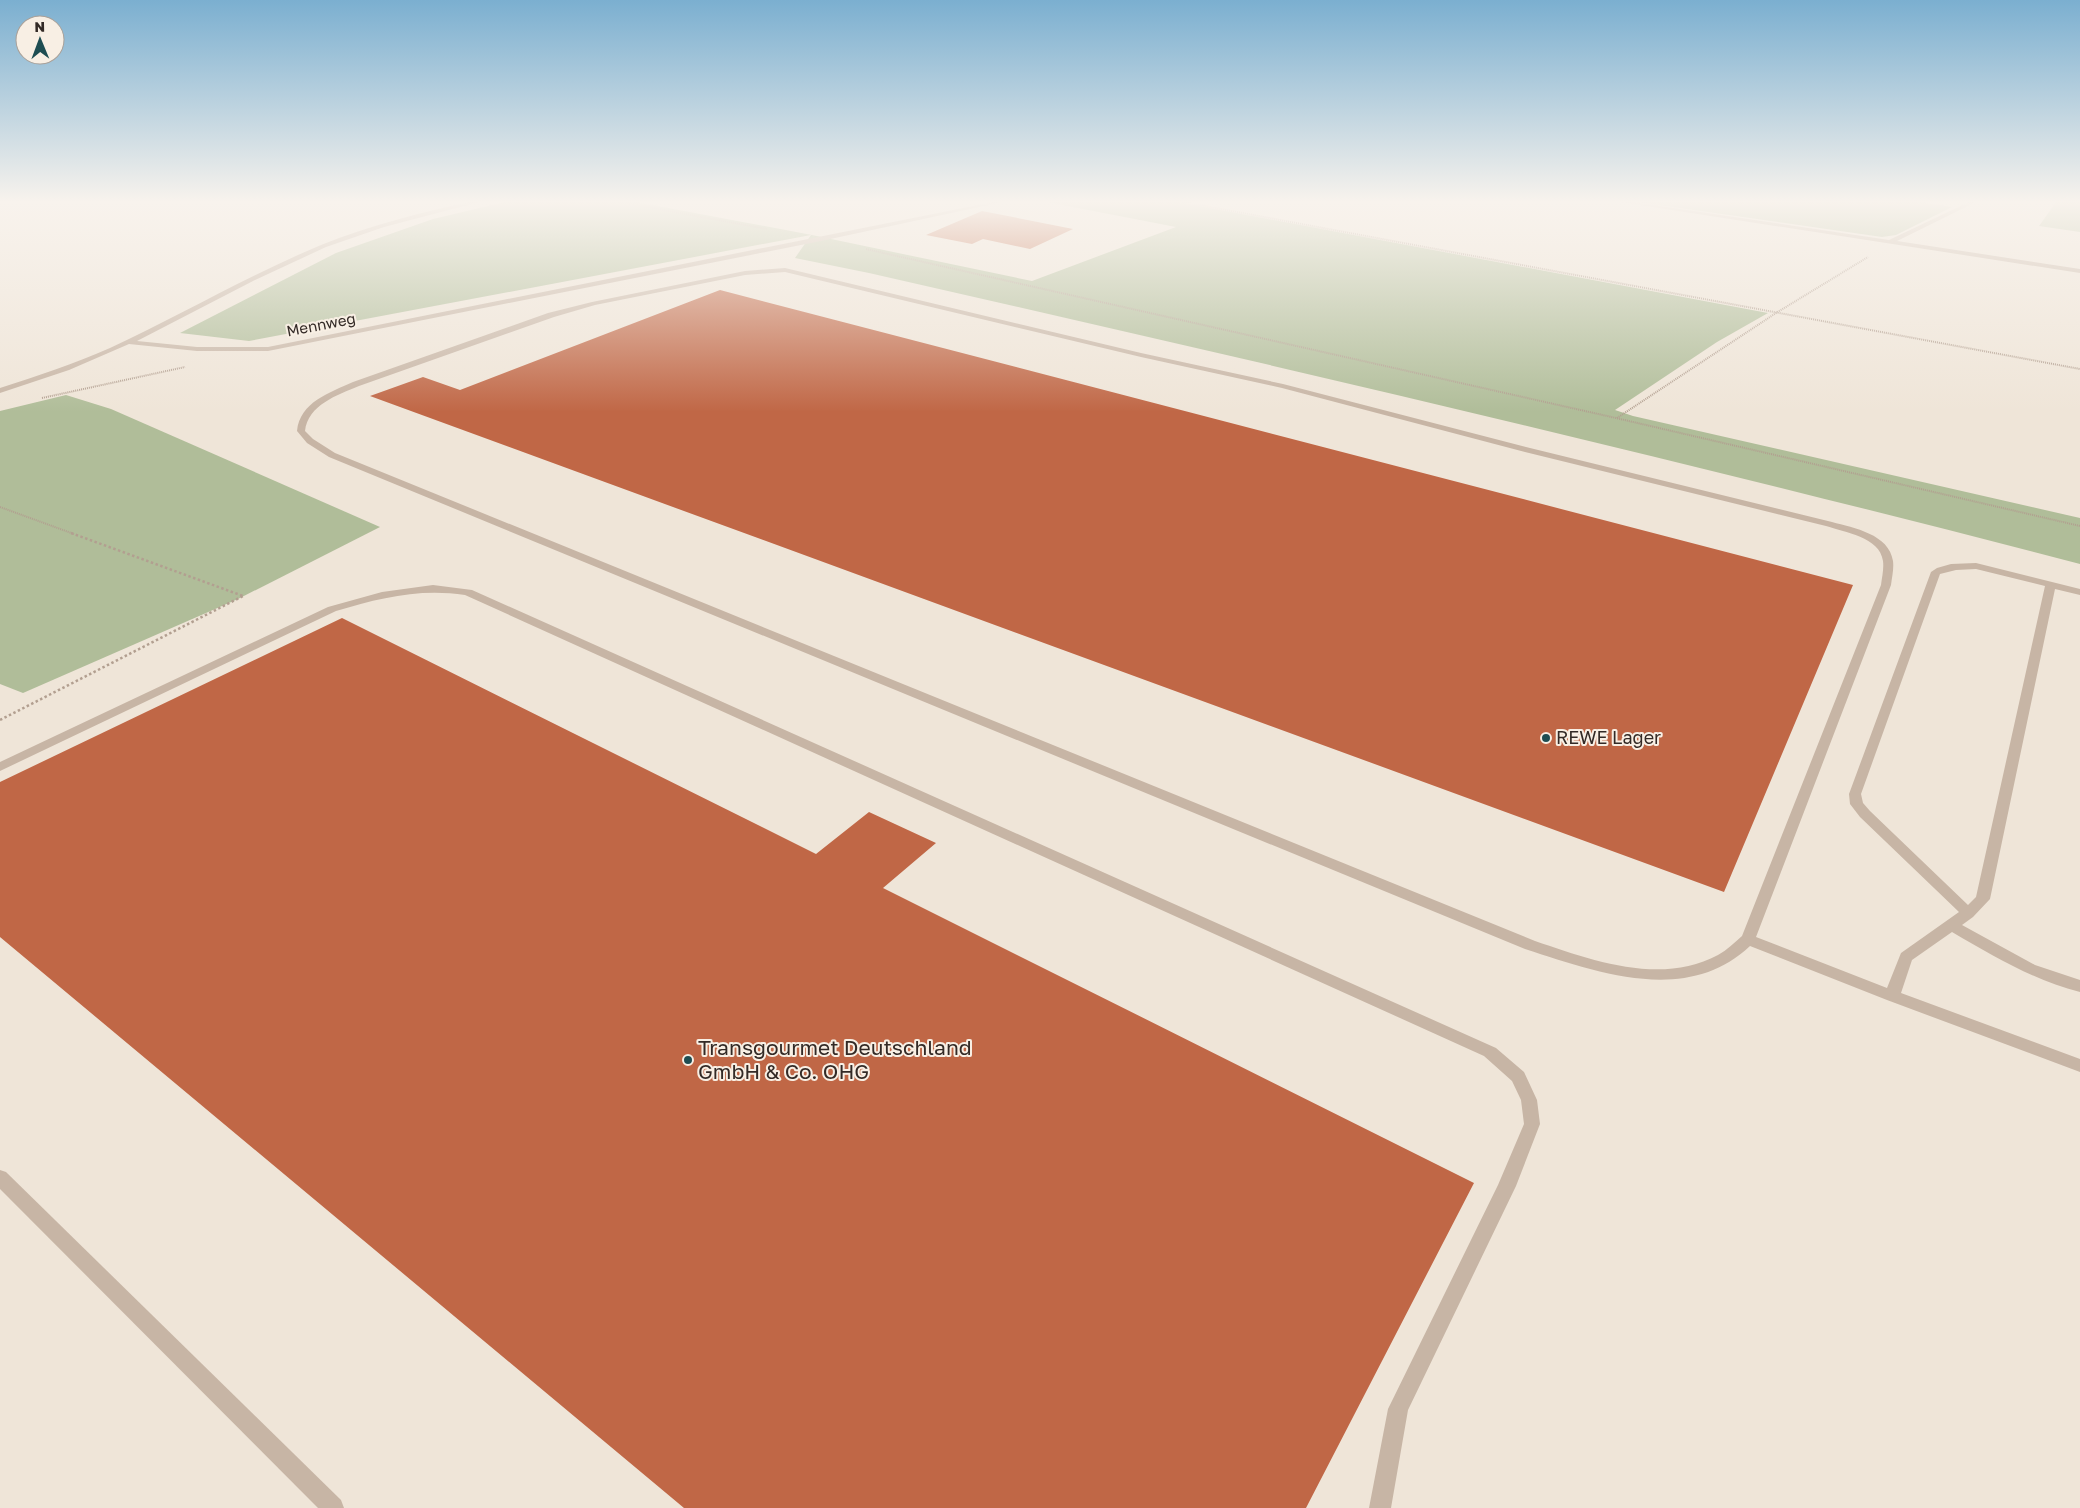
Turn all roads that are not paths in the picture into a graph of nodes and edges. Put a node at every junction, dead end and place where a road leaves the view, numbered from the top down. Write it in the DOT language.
graph roads {
  1 [pos="268,271"];
  2 [pos="658,271"];
  3 [pos="767,271"];
  4 [pos="791,271"];
  5 [pos="128,342"];
  6 [pos="0,392"];
  7 [pos="2052,584"];
  8 [pos="2080,592"];
  9 [pos="0,767"];
  10 [pos="1968,913"];
  11 [pos="1951,925"];
  12 [pos="1748,939"];
  13 [pos="2080,986"];
  14 [pos="1892,996"];
  15 [pos="2080,1066"];
  16 [pos="0,1177"];
  17 [pos="334,1508"];
  18 [pos="1380,1508"];
  1 -- 5 [label="street"];
  2 -- 5 [label="street, Mennweg"];
  3 -- 12 [label="street"];
  4 -- 12 [label="street"];
  5 -- 6 [label="street, Mennweg"];
  7 -- 8 [label="street"];
  7 -- 10 [label="street"];
  7 -- 10 [label="street"];
  9 -- 18 [label="street"];
  10 -- 11 [label="street"];
  11 -- 13 [label="street"];
  11 -- 14 [label="street"];
  12 -- 14 [label="street"];
  14 -- 15 [label="street"];
  16 -- 17 [label="street"];
}
